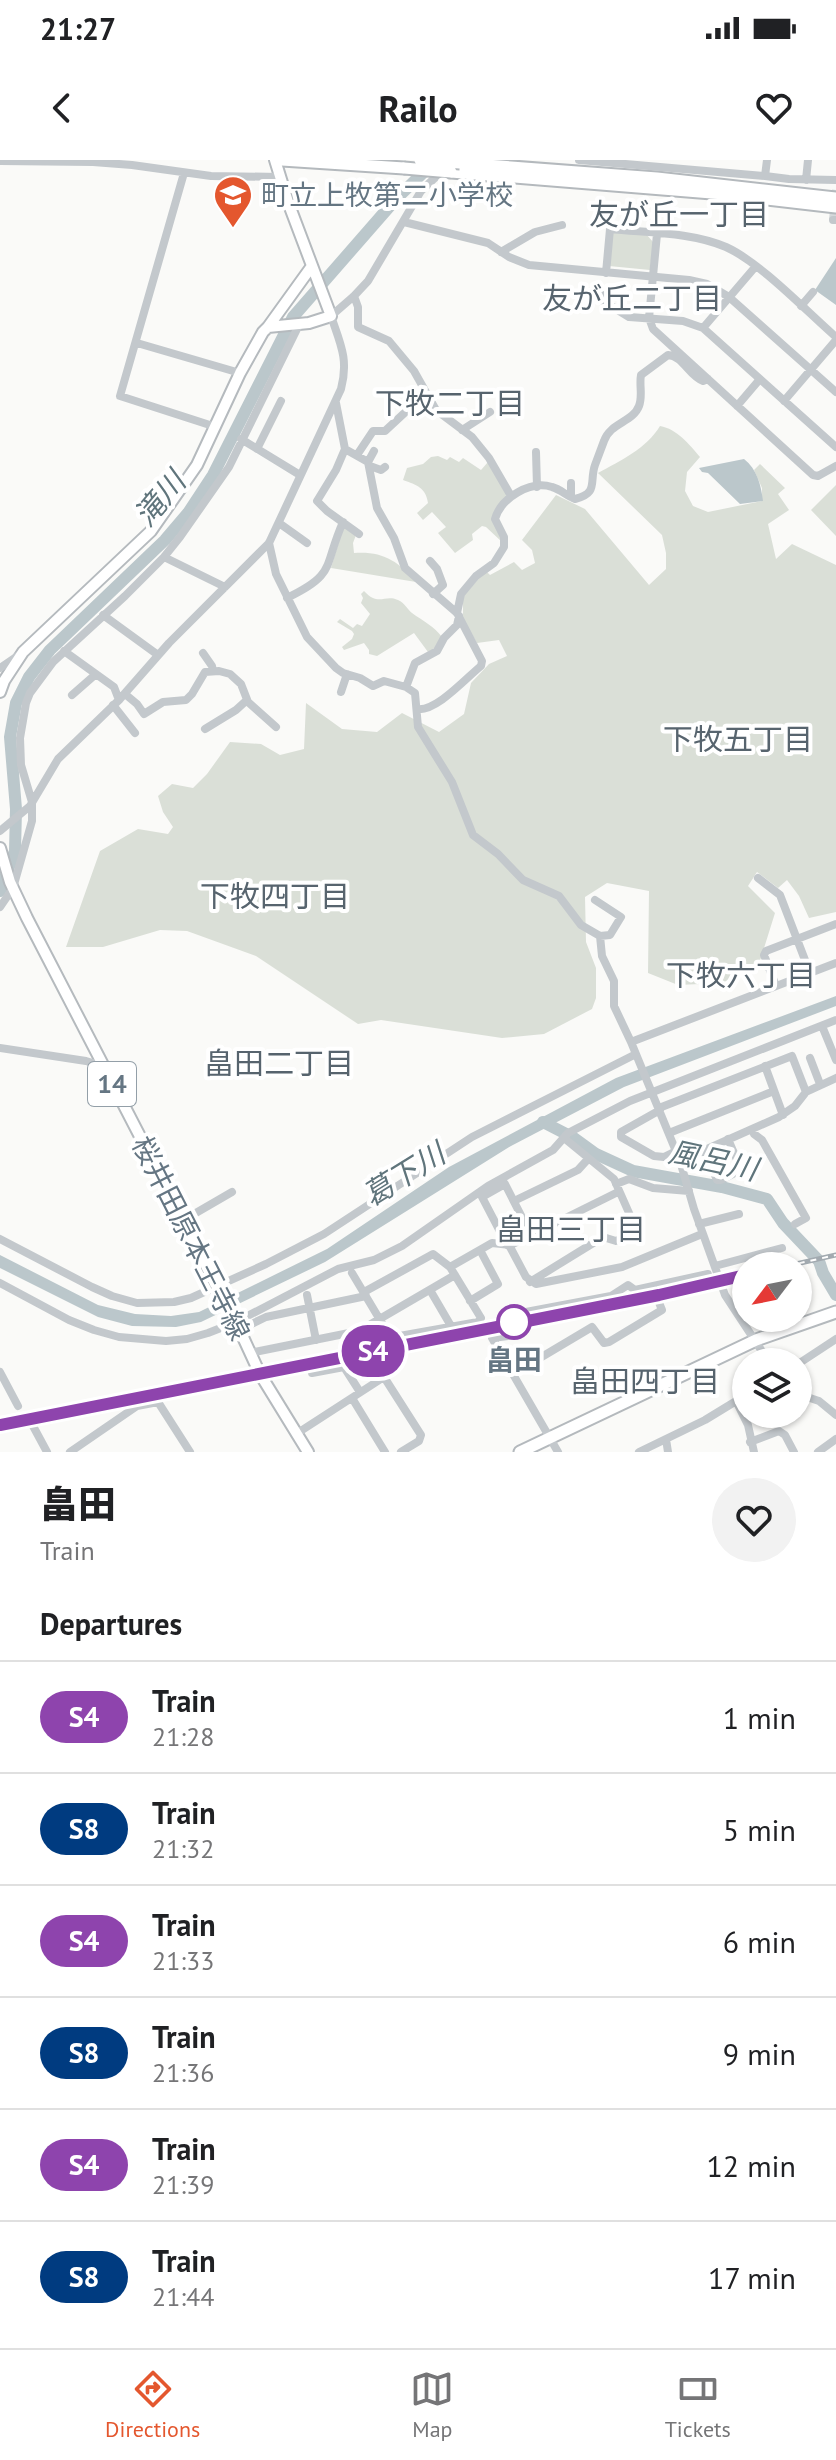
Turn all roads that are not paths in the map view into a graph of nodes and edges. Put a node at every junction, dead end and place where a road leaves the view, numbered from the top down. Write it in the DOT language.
graph roads {
  1 [pos="275,160"];
  2 [pos="282,160"];
  3 [pos="420,160"];
  4 [pos="579,160"];
  5 [pos="717,160"];
  6 [pos="767,160"];
  7 [pos="808,160"];
  8 [pos="0,161"];
  9 [pos="590,161"];
  10 [pos="455,165"];
  11 [pos="714,171"];
  12 [pos="184,173"];
  13 [pos="765,176"];
  14 [pos="280,177"];
  15 [pos="806,180"];
  16 [pos="836,180"];
  17 [pos="836,198"];
  18 [pos="836,207"];
  19 [pos="404,222"];
  20 [pos="562,225"];
  21 [pos="657,234"];
  22 [pos="501,252"];
  23 [pos="756,266"];
  24 [pos="314,271"];
  25 [pos="606,273"];
  26 [pos="652,277"];
  27 [pos="813,292"];
  28 [pos="604,294"];
  29 [pos="354,296"];
  30 [pos="729,297"];
  31 [pos="801,306"];
  32 [pos="331,316"];
  33 [pos="649,318"];
  34 [pos="299,325"];
  35 [pos="273,326"];
  36 [pos="703,328"];
  37 [pos="836,339"];
  38 [pos="137,343"];
  39 [pos="811,370"];
  40 [pos="240,373"];
  41 [pos="708,379"];
  42 [pos="760,379"];
  43 [pos="836,392"];
  44 [pos="426,393"];
  45 [pos="281,401"];
  46 [pos="784,401"];
  47 [pos="335,403"];
  48 [pos="737,406"];
  49 [pos="490,412"];
  50 [pos="216,427"];
  51 [pos="462,430"];
  52 [pos="241,439"];
  53 [pos="836,447"];
  54 [pos="257,449"];
  55 [pos="345,449"];
  56 [pos="374,451"];
  57 [pos="536,452"];
  58 [pos="357,455"];
  59 [pos="369,464"];
  60 [pos="836,466"];
  61 [pos="385,467"];
  62 [pos="300,475"];
  63 [pos="571,483"];
  64 [pos="537,487"];
  65 [pos="511,496"];
  66 [pos="571,497"];
  67 [pos="343,522"];
  68 [pos="279,523"];
  69 [pos="359,534"];
  70 [pos="269,543"];
  71 [pos="307,543"];
  72 [pos="164,557"];
  73 [pos="430,561"];
  74 [pos="225,587"];
  75 [pos="433,594"];
  76 [pos="287,598"];
  77 [pos="458,614"];
  78 [pos="103,615"];
  79 [pos="64,651"];
  80 [pos="23,652"];
  81 [pos="203,653"];
  82 [pos="158,655"];
  83 [pos="0,668"];
  84 [pos="213,671"];
  85 [pos="96,674"];
  86 [pos="347,674"];
  87 [pos="406,687"];
  88 [pos="0,692"];
  89 [pos="341,692"];
  90 [pos="72,695"];
  91 [pos="119,700"];
  92 [pos="247,700"];
  93 [pos="417,709"];
  94 [pos="276,727"];
  95 [pos="205,729"];
  96 [pos="135,733"];
  97 [pos="32,802"];
  98 [pos="2,828"];
  99 [pos="1,850"];
  100 [pos="758,878"];
  101 [pos="12,885"];
  102 [pos="595,900"];
  103 [pos="0,907"];
  104 [pos="836,924"];
  105 [pos="600,936"];
  106 [pos="797,939"];
  107 [pos="836,963"];
  108 [pos="810,973"];
  109 [pos="776,986"];
  110 [pos="836,1020"];
  111 [pos="822,1026"];
  112 [pos="631,1042"];
  113 [pos="0,1048"];
  114 [pos="636,1054"];
  115 [pos="810,1058"];
  116 [pos="836,1060"];
  117 [pos="103,1066"];
  118 [pos="765,1066"];
  119 [pos="836,1078"];
  120 [pos="820,1084"];
  121 [pos="774,1091"];
  122 [pos="653,1092"];
  123 [pos="806,1092"];
  124 [pos="659,1109"];
  125 [pos="783,1115"];
  126 [pos="752,1129"];
  127 [pos="669,1133"];
  128 [pos="564,1138"];
  129 [pos="728,1139"];
  130 [pos="704,1150"];
  131 [pos="676,1151"];
  132 [pos="588,1159"];
  133 [pos="680,1161"];
  134 [pos="617,1188"];
  135 [pos="689,1191"];
  136 [pos="232,1192"];
  137 [pos="514,1201"];
  138 [pos="739,1214"];
  139 [pos="182,1221"];
  140 [pos="699,1224"];
  141 [pos="795,1224"];
  142 [pos="702,1234"];
  143 [pos="531,1235"];
  144 [pos="0,1239"];
  145 [pos="508,1245"];
  146 [pos="782,1248"];
  147 [pos="480,1250"];
  148 [pos="715,1266"];
  149 [pos="616,1268"];
  150 [pos="453,1271"];
  151 [pos="352,1273"];
  152 [pos="708,1274"];
  153 [pos="530,1282"];
  154 [pos="0,1283"];
  155 [pos="216,1285"];
  156 [pos="622,1289"];
  157 [pos="430,1290"];
  158 [pos="365,1294"];
  159 [pos="307,1295"];
  160 [pos="658,1300"];
  161 [pos="470,1301"];
  162 [pos="310,1308"];
  163 [pos="836,1312"];
  164 [pos="510,1315"];
  165 [pos="380,1319"];
  166 [pos="238,1326"];
  167 [pos="451,1326"];
  168 [pos="508,1336"];
  169 [pos="836,1339"];
  170 [pos="316,1340"];
  171 [pos="756,1340"];
  172 [pos="761,1348"];
  173 [pos="250,1353"];
  174 [pos="812,1355"];
  175 [pos="0,1372"];
  176 [pos="312,1373"];
  177 [pos="513,1374"];
  178 [pos="356,1395"];
  179 [pos="812,1399"];
  180 [pos="732,1403"];
  181 [pos="18,1406"];
  182 [pos="836,1415"];
  183 [pos="33,1426"];
  184 [pos="748,1428"];
  185 [pos="296,1434"];
  186 [pos="551,1438"];
  187 [pos="666,1439"];
  188 [pos="836,1439"];
  189 [pos="750,1442"];
  190 [pos="47,1452"];
  191 [pos="70,1452"];
  192 [pos="190,1452"];
  193 [pos="308,1452"];
  194 [pos="385,1452"];
  195 [pos="401,1452"];
  196 [pos="520,1452"];
  197 [pos="558,1452"];
  198 [pos="639,1452"];
  199 [pos="668,1452"];
  200 [pos="754,1452"];
  201 [pos="794,1452"];
  202 [pos="818,1452"];
  1 -- 14 [label="main road"];
  2 -- 10 [label="highway, bridge"];
  3 -- 10 [label="highway, bridge"];
  4 -- 9 [label="street"];
  5 -- 11 [label="street"];
  6 -- 13 [label="street"];
  7 -- 15 [label="street"];
  8 -- 12 [label="street"];
  9 -- 11 [label="street"];
  10 -- 17 [label="highway"];
  10 -- 18 [label="highway"];
  10 -- 19 [label="street"];
  11 -- 13 [label="street"];
  12 -- 14 [label="street"];
  12 -- 38 [label="street"];
  13 -- 15 [label="street"];
  14 -- 24 [label="main road"];
  15 -- 16 [label="street"];
  19 -- 22 [label="street"];
  19 -- 29 [label="street"];
  20 -- 22 [label="street"];
  21 -- 23 [label="street"];
  21 -- 25 [label="street"];
  21 -- 26 [label="street"];
  22 -- 25 [label="street"];
  23 -- 30 [label="street"];
  23 -- 31 [label="street"];
  24 -- 32 [label="main road"];
  24 -- 35 [label="main road"];
  25 -- 26 [label="street"];
  26 -- 30 [label="street"];
  26 -- 33 [label="street"];
  27 -- 31 [label="street"];
  28 -- 33 [label="street"];
  29 -- 32 [label="street"];
  29 -- 44 [label="street"];
  30 -- 36 [label="street"];
  30 -- 39 [label="street"];
  31 -- 37 [label="street"];
  32 -- 34 [label="main road"];
  32 -- 47 [label="street"];
  33 -- 36 [label="street"];
  33 -- 41 [label="street"];
  34 -- 35 [label="main road"];
  34 -- 52 [label="street"];
  35 -- 40 [label="main road"];
  36 -- 42 [label="street"];
  37 -- 39 [label="street"];
  38 -- 40 [label="street"];
  38 -- 50 [label="street"];
  39 -- 43 [label="street"];
  39 -- 46 [label="street"];
  40 -- 50 [label="main road"];
  41 -- 48 [label="street"];
  41 -- 66 [label="street"];
  42 -- 46 [label="street"];
  42 -- 48 [label="street"];
  44 -- 51 [label="street"];
  44 -- 58 [label="street"];
  45 -- 54 [label="street"];
  46 -- 53 [label="street"];
  47 -- 55 [label="street"];
  47 -- 62 [label="street"];
  48 -- 60 [label="street"];
  49 -- 51 [label="street"];
  50 -- 80 [label="main road"];
  51 -- 65 [label="street"];
  52 -- 54 [label="street"];
  52 -- 72 [label="street"];
  54 -- 62 [label="street"];
  55 -- 58 [label="street"];
  55 -- 67 [label="street"];
  56 -- 59 [label="street"];
  57 -- 64 [label="street"];
  58 -- 59 [label="street"];
  59 -- 61 [label="street"];
  59 -- 75 [label="street"];
  62 -- 68 [label="street"];
  63 -- 66 [label="street"];
  64 -- 65 [label="street"];
  64 -- 66 [label="street"];
  65 -- 77 [label="street"];
  67 -- 69 [label="street"];
  67 -- 76 [label="street"];
  68 -- 70 [label="street"];
  68 -- 71 [label="street"];
  70 -- 74 [label="street"];
  70 -- 76 [label="street"];
  72 -- 74 [label="street"];
  72 -- 78 [label="street"];
  73 -- 75 [label="street"];
  74 -- 82 [label="street"];
  75 -- 77 [label="street"];
  76 -- 86 [label="street"];
  77 -- 87 [label="street"];
  77 -- 93 [label="street"];
  78 -- 79 [label="street"];
  78 -- 82 [label="street"];
  79 -- 85 [label="street"];
  79 -- 97 [label="street"];
  80 -- 83 [label="street"];
  80 -- 88 [label="main road"];
  81 -- 84 [label="street"];
  82 -- 91 [label="street"];
  84 -- 91 [label="street"];
  84 -- 92 [label="street"];
  85 -- 90 [label="street"];
  85 -- 91 [label="street"];
  86 -- 87 [label="street"];
  86 -- 89 [label="street"];
  87 -- 93 [label="street"];
  91 -- 96 [label="street"];
  91 -- 97 [label="street"];
  92 -- 94 [label="street"];
  92 -- 95 [label="street"];
  93 -- 105 [label="street"];
  97 -- 98 [label="street"];
  97 -- 101 [label="street"];
  99 -- 101 [label="main road, 桜井田原本王寺線 / 14"];
  100 -- 106 [label="street"];
  101 -- 103 [label="street"];
  101 -- 117 [label="main road, 桜井田原本王寺線 / 14"];
  102 -- 105 [label="street"];
  104 -- 106 [label="street"];
  105 -- 112 [label="street"];
  106 -- 108 [label="street"];
  106 -- 109 [label="street"];
  107 -- 108 [label="street"];
  108 -- 109 [label="street"];
  109 -- 112 [label="street"];
  110 -- 111 [label="street"];
  111 -- 116 [label="street"];
  111 -- 122 [label="street"];
  112 -- 114 [label="street"];
  113 -- 117 [label="street"];
  114 -- 122 [label="street"];
  114 -- 155 [label="street"];
  115 -- 120 [label="street"];
  117 -- 139 [label="main road, 桜井田原本王寺線 / 14"];
  118 -- 121 [label="street"];
  118 -- 123 [label="street"];
  118 -- 124 [label="street"];
  119 -- 120 [label="street"];
  120 -- 123 [label="street"];
  121 -- 125 [label="street"];
  121 -- 127 [label="street"];
  122 -- 124 [label="street"];
  122 -- 128 [label="street"];
  123 -- 125 [label="street"];
  124 -- 127 [label="street"];
  124 -- 131 [label="street"];
  125 -- 126 [label="street"];
  126 -- 129 [label="street"];
  126 -- 141 [label="street"];
  127 -- 131 [label="street"];
  128 -- 132 [label="street"];
  128 -- 166 [label="street"];
  129 -- 130 [label="street"];
  129 -- 130 [label="street"];
  130 -- 133 [label="street"];
  131 -- 133 [label="street"];
  132 -- 134 [label="street"];
  132 -- 137 [label="street"];
  133 -- 135 [label="street"];
  134 -- 135 [label="street"];
  134 -- 143 [label="street"];
  134 -- 153 [label="street"];
  135 -- 140 [label="street"];
  136 -- 139 [label="street"];
  137 -- 143 [label="street"];
  137 -- 145 [label="street"];
  138 -- 140 [label="street"];
  139 -- 155 [label="main road, 桜井田原本王寺線 / 14"];
  140 -- 142 [label="street"];
  142 -- 148 [label="street"];
  142 -- 149 [label="street"];
  143 -- 145 [label="street"];
  144 -- 155 [label="street"];
  145 -- 147 [label="street"];
  145 -- 153 [label="street"];
  146 -- 148 [label="street"];
  147 -- 150 [label="street"];
  147 -- 161 [label="street"];
  148 -- 171 [label="street"];
  149 -- 153 [label="street"];
  149 -- 156 [label="street"];
  150 -- 157 [label="street"];
  150 -- 158 [label="street"];
  150 -- 161 [label="street"];
  151 -- 158 [label="street"];
  152 -- 156 [label="street"];
  154 -- 166 [label="street"];
  155 -- 166 [label="main road, 桜井田原本王寺線 / 14"];
  156 -- 164 [label="street"];
  157 -- 165 [label="street"];
  157 -- 167 [label="street"];
  158 -- 162 [label="street"];
  158 -- 165 [label="street"];
  159 -- 162 [label="street"];
  160 -- 177 [label="street"];
  161 -- 167 [label="street"];
  162 -- 166 [label="street"];
  162 -- 170 [label="street"];
  163 -- 171 [label="highway"];
  165 -- 167 [label="street"];
  165 -- 170 [label="street"];
  166 -- 173 [label="main road, 桜井田原本王寺線 / 14"];
  168 -- 177 [label="street"];
  169 -- 174 [label="street"];
  170 -- 173 [label="street"];
  171 -- 172 [label="street"];
  171 -- 186 [label="highway"];
  173 -- 185 [label="main road, 桜井田原本王寺線 / 14"];
  175 -- 181 [label="street"];
  176 -- 178 [label="street"];
  177 -- 186 [label="street"];
  178 -- 185 [label="street"];
  178 -- 194 [label="street"];
  178 -- 195 [label="street"];
  179 -- 182 [label="street"];
  180 -- 187 [label="street"];
  183 -- 190 [label="street"];
  184 -- 189 [label="street"];
  185 -- 193 [label="main road, 桜井田原本王寺線 / 14"];
  186 -- 196 [label="highway"];
  186 -- 197 [label="street"];
  187 -- 198 [label="street"];
  187 -- 199 [label="street"];
  188 -- 202 [label="street"];
  189 -- 200 [label="street"];
  189 -- 201 [label="street"];
  191 -- 192 [label="street"];
}
